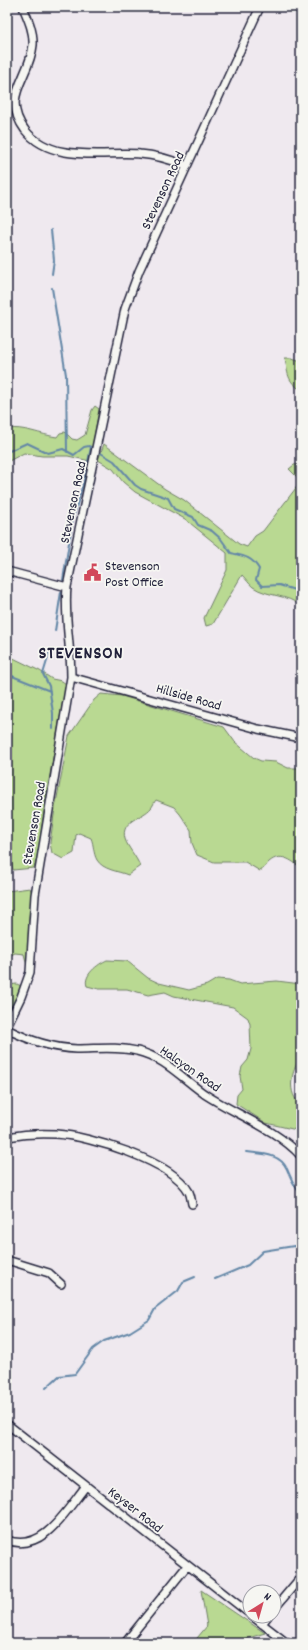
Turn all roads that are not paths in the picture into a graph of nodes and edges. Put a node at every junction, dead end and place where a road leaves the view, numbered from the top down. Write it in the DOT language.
graph roads {
  1 [pos="23,7"];
  2 [pos="260,7"];
  3 [pos="187,166"];
  4 [pos="7,571"];
  5 [pos="67,587"];
  6 [pos="71,677"];
  7 [pos="301,738"];
  8 [pos="7,1026"];
  9 [pos="7,1029"];
  10 [pos="7,1137"];
  11 [pos="301,1156"];
  12 [pos="192,1204"];
  13 [pos="7,1260"];
  14 [pos="61,1284"];
  15 [pos="7,1424"];
  16 [pos="86,1486"];
  17 [pos="7,1540"];
  18 [pos="187,1566"];
  19 [pos="301,1576"];
  20 [pos="282,1599"];
  21 [pos="242,1608"];
  22 [pos="262,1624"];
  23 [pos="125,1643"];
  24 [pos="287,1643"];
  1 -- 3 [label="street"];
  2 -- 3 [label="street, Stevenson Road"];
  3 -- 5 [label="street, Stevenson Road"];
  4 -- 5 [label="street"];
  5 -- 6 [label="street, Stevenson Road"];
  6 -- 7 [label="street, Hillside Road"];
  6 -- 8 [label="street, Stevenson Road"];
  9 -- 11 [label="street, Halcyon Road"];
  10 -- 12 [label="street"];
  13 -- 14 [label="street"];
  15 -- 16 [label="street, Keyser Road"];
  16 -- 17 [label="street"];
  16 -- 18 [label="street, Keyser Road"];
  18 -- 21 [label="street, Keyser Road"];
  18 -- 23 [label="street"];
  19 -- 20 [label="street"];
  22 -- 24 [label="street, Keyser Road"];
}
